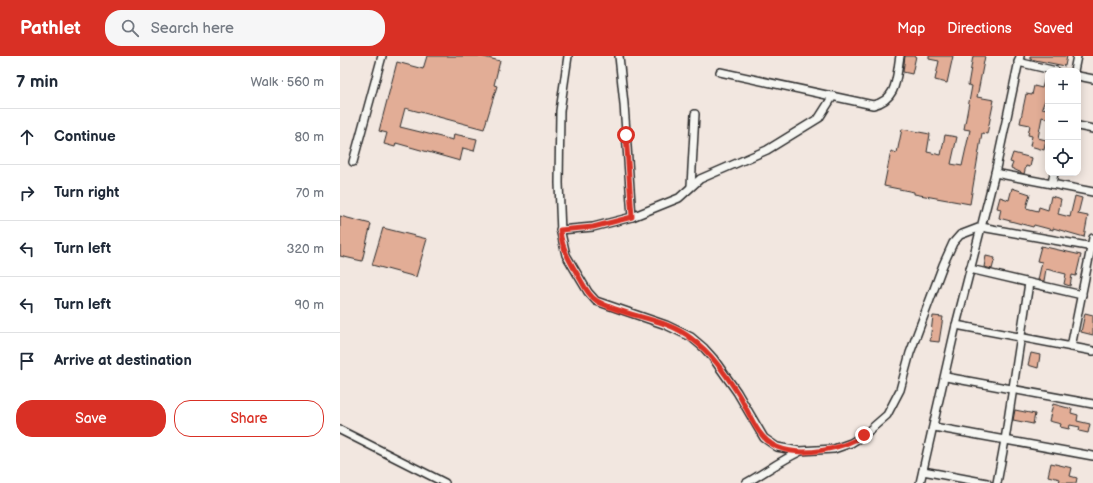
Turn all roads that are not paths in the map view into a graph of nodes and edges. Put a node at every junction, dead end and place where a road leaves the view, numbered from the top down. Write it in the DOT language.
graph roads {
  1 [pos="382,56"];
  2 [pos="568,56"];
  3 [pos="619,56"];
  4 [pos="900,56"];
  5 [pos="1077,56"];
  6 [pos="1019,59"];
  7 [pos="1047,68"];
  8 [pos="1075,68"];
  9 [pos="720,72"];
  10 [pos="1081,77"];
  11 [pos="1093,79"];
  12 [pos="833,96"];
  13 [pos="695,114"];
  14 [pos="1081,127"];
  15 [pos="1093,129"];
  16 [pos="353,162"];
  17 [pos="995,173"];
  18 [pos="1053,176"];
  19 [pos="1052,184"];
  20 [pos="691,186"];
  21 [pos="1093,192"];
  22 [pos="632,217"];
  23 [pos="981,227"];
  24 [pos="560,230"];
  25 [pos="1093,238"];
  26 [pos="1092,247"];
  27 [pos="970,269"];
  28 [pos="1029,283"];
  29 [pos="1082,295"];
  30 [pos="956,325"];
  31 [pos="1020,337"];
  32 [pos="1071,347"];
  33 [pos="1093,351"];
  34 [pos="946,377"];
  35 [pos="1014,389"];
  36 [pos="1093,404"];
  37 [pos="934,427"];
  38 [pos="340,430"];
  39 [pos="1005,440"];
  40 [pos="799,452"];
  41 [pos="1093,456"];
  42 [pos="923,471"];
  43 [pos="434,480"];
  44 [pos="445,483"];
  45 [pos="746,483"];
  46 [pos="920,483"];
  47 [pos="987,483"];
  48 [pos="997,483"];
  1 -- 16 [label="street"];
  2 -- 24 [label="street"];
  3 -- 22 [label="street"];
  4 -- 12 [label="street"];
  5 -- 8 [label="street"];
  6 -- 7 [label="street"];
  6 -- 17 [label="street"];
  9 -- 12 [label="street"];
  10 -- 11 [label="street"];
  12 -- 20 [label="street"];
  13 -- 20 [label="street"];
  14 -- 15 [label="street"];
  17 -- 19 [label="street"];
  17 -- 23 [label="street"];
  18 -- 19 [label="street"];
  19 -- 21 [label="street"];
  20 -- 22 [label="street"];
  22 -- 24 [label="street"];
  23 -- 26 [label="street"];
  23 -- 27 [label="street"];
  23 -- 40 [label="street"];
  24 -- 40 [label="street"];
  25 -- 26 [label="street"];
  26 -- 29 [label="street"];
  27 -- 28 [label="street"];
  27 -- 30 [label="street"];
  28 -- 29 [label="street"];
  28 -- 31 [label="street"];
  29 -- 32 [label="street"];
  30 -- 31 [label="street"];
  30 -- 34 [label="street"];
  31 -- 32 [label="street"];
  31 -- 35 [label="street"];
  32 -- 33 [label="street"];
  34 -- 35 [label="street"];
  34 -- 37 [label="street"];
  35 -- 36 [label="street"];
  35 -- 39 [label="street"];
  37 -- 39 [label="street"];
  37 -- 42 [label="street"];
  38 -- 43 [label="street"];
  39 -- 41 [label="street"];
  39 -- 48 [label="street"];
  40 -- 45 [label="street"];
  42 -- 46 [label="street"];
  42 -- 47 [label="street"];
  43 -- 44 [label="street"];
}
